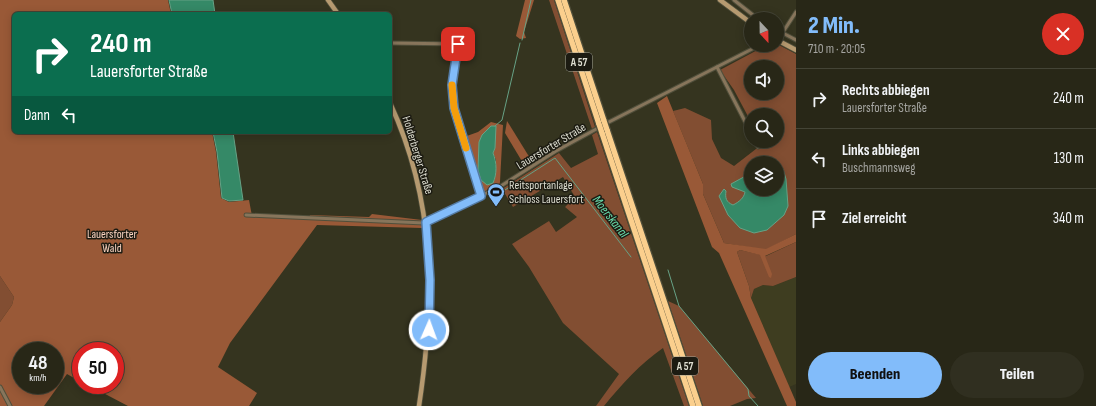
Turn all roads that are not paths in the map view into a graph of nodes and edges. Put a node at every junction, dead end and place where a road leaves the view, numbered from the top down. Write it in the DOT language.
graph roads {
  1 [pos="328,0"];
  2 [pos="558,0"];
  3 [pos="564,0"];
  4 [pos="720,0"];
  5 [pos="734,0"];
  6 [pos="337,12"];
  7 [pos="749,12"];
  8 [pos="796,12"];
  9 [pos="744,18"];
  10 [pos="784,30"];
  11 [pos="784,33"];
  12 [pos="796,40"];
  13 [pos="392,43"];
  14 [pos="784,44"];
  15 [pos="796,50"];
  16 [pos="746,52"];
  17 [pos="717,67"];
  18 [pos="392,108"];
  19 [pos="744,119"];
  20 [pos="601,123"];
  21 [pos="604,131"];
  22 [pos="481,196"];
  23 [pos="246,214"];
  24 [pos="426,222"];
  25 [pos="0,387"];
  26 [pos="10,406"];
  27 [pos="419,406"];
  28 [pos="693,406"];
  29 [pos="699,406"];
  1 -- 6 [label="main road"];
  2 -- 20 [label="highway, A 57"];
  3 -- 20 [label="highway, A 57"];
  4 -- 9 [label="main road"];
  5 -- 7 [label="street"];
  8 -- 10 [label="street"];
  11 -- 12 [label="street"];
  13 -- 22 [label="street"];
  14 -- 15 [label="main road"];
  16 -- 17 [label="street, Lauersforter Straße"];
  17 -- 19 [label="street"];
  17 -- 22 [label="street, Lauersforter Straße"];
  18 -- 24 [label="main road, Holderberger Straße"];
  20 -- 21 [label="highway, A 57, bridge"];
  21 -- 28 [label="highway, A 57"];
  21 -- 29 [label="highway, A 57"];
  22 -- 24 [label="street, Lauersforter Straße"];
  23 -- 24 [label="street, Lauersforter Straße"];
  24 -- 27 [label="main road, Holderberger Straße"];
  25 -- 26 [label="street"];
}
